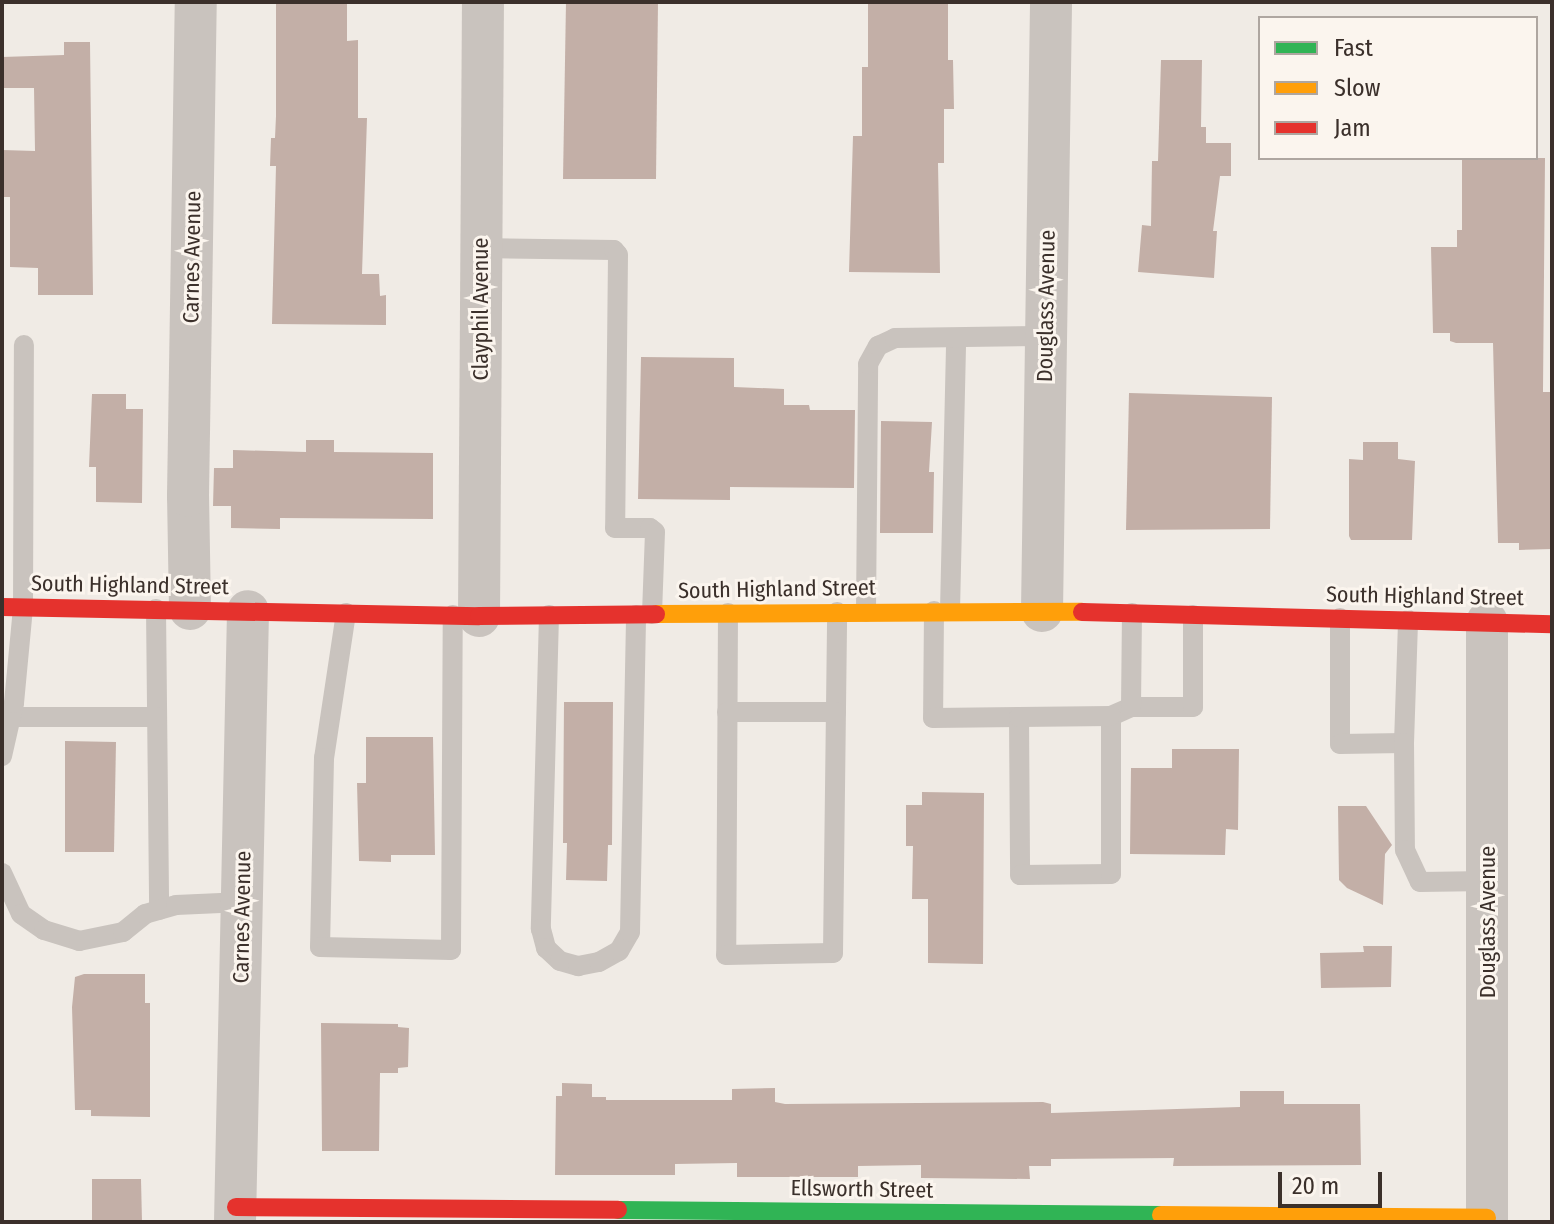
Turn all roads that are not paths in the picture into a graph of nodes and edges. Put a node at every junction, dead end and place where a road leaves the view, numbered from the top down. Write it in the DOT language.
graph roads {
  1 [pos="196,2"];
  2 [pos="483,2"];
  3 [pos="1051,2"];
  4 [pos="481,248"];
  5 [pos="1045,336"];
  6 [pos="956,338"];
  7 [pos="24,345"];
  8 [pos="12,607"];
  9 [pos="173,609"];
  10 [pos="248,611"];
  11 [pos="942,611"];
  12 [pos="1042,611"];
  13 [pos="837,612"];
  14 [pos="866,612"];
  15 [pos="346,613"];
  16 [pos="728,613"];
  17 [pos="1132,613"];
  18 [pos="644,614"];
  19 [pos="549,615"];
  20 [pos="1193,615"];
  21 [pos="466,616"];
  22 [pos="1340,618"];
  23 [pos="1408,620"];
  24 [pos="1487,622"];
  25 [pos="1552,624"];
  26 [pos="1131,707"];
  27 [pos="727,712"];
  28 [pos="836,712"];
  29 [pos="1111,716"];
  30 [pos="11,717"];
  31 [pos="157,717"];
  32 [pos="1019,717"];
  33 [pos="1404,743"];
  34 [pos="2,756"];
  35 [pos="2,873"];
  36 [pos="1488,881"];
  37 [pos="243,902"];
  38 [pos="159,910"];
  39 [pos="236,1215"];
  40 [pos="1487,1220"];
  1 -- 9 [label="street, Carnes Avenue"];
  2 -- 4 [label="street, Clayphil Avenue"];
  3 -- 5 [label="street, Douglass Avenue"];
  4 -- 18 [label="lane"];
  4 -- 21 [label="street, Clayphil Avenue"];
  5 -- 6 [label="lane"];
  5 -- 12 [label="street, Douglass Avenue"];
  6 -- 11 [label="lane"];
  6 -- 14 [label="lane"];
  7 -- 8 [label="lane"];
  8 -- 9 [label="main road, South Highland Street"];
  8 -- 30 [label="lane"];
  9 -- 10 [label="main road, South Highland Street"];
  9 -- 31 [label="lane"];
  10 -- 15 [label="main road, South Highland Street"];
  10 -- 37 [label="street, Carnes Avenue"];
  11 -- 12 [label="main road, South Highland Street"];
  11 -- 14 [label="main road, South Highland Street"];
  11 -- 32 [label="lane"];
  12 -- 17 [label="main road, South Highland Street"];
  13 -- 14 [label="main road, South Highland Street"];
  13 -- 16 [label="main road, South Highland Street"];
  13 -- 28 [label="lane"];
  15 -- 21 [label="main road, South Highland Street"];
  15 -- 21 [label="lane"];
  16 -- 18 [label="main road, South Highland Street"];
  16 -- 27 [label="lane"];
  17 -- 20 [label="main road, South Highland Street"];
  17 -- 26 [label="lane"];
  18 -- 19 [label="main road, South Highland Street"];
  18 -- 19 [label="lane"];
  19 -- 21 [label="main road, South Highland Street"];
  20 -- 22 [label="main road, South Highland Street"];
  20 -- 26 [label="lane"];
  22 -- 23 [label="main road, South Highland Street"];
  22 -- 33 [label="lane"];
  23 -- 24 [label="main road, South Highland Street"];
  23 -- 33 [label="lane"];
  24 -- 25 [label="main road, South Highland Street"];
  24 -- 36 [label="street, Douglass Avenue"];
  26 -- 29 [label="lane"];
  27 -- 28 [label="lane"];
  27 -- 28 [label="lane"];
  29 -- 32 [label="lane"];
  29 -- 32 [label="lane"];
  30 -- 31 [label="lane"];
  30 -- 34 [label="lane"];
  31 -- 38 [label="lane"];
  33 -- 36 [label="lane"];
  35 -- 38 [label="lane"];
  36 -- 40 [label="street, Douglass Avenue"];
  37 -- 38 [label="lane"];
  37 -- 39 [label="street, Carnes Avenue"];
  39 -- 40 [label="main road, Ellsworth Street"];
}
